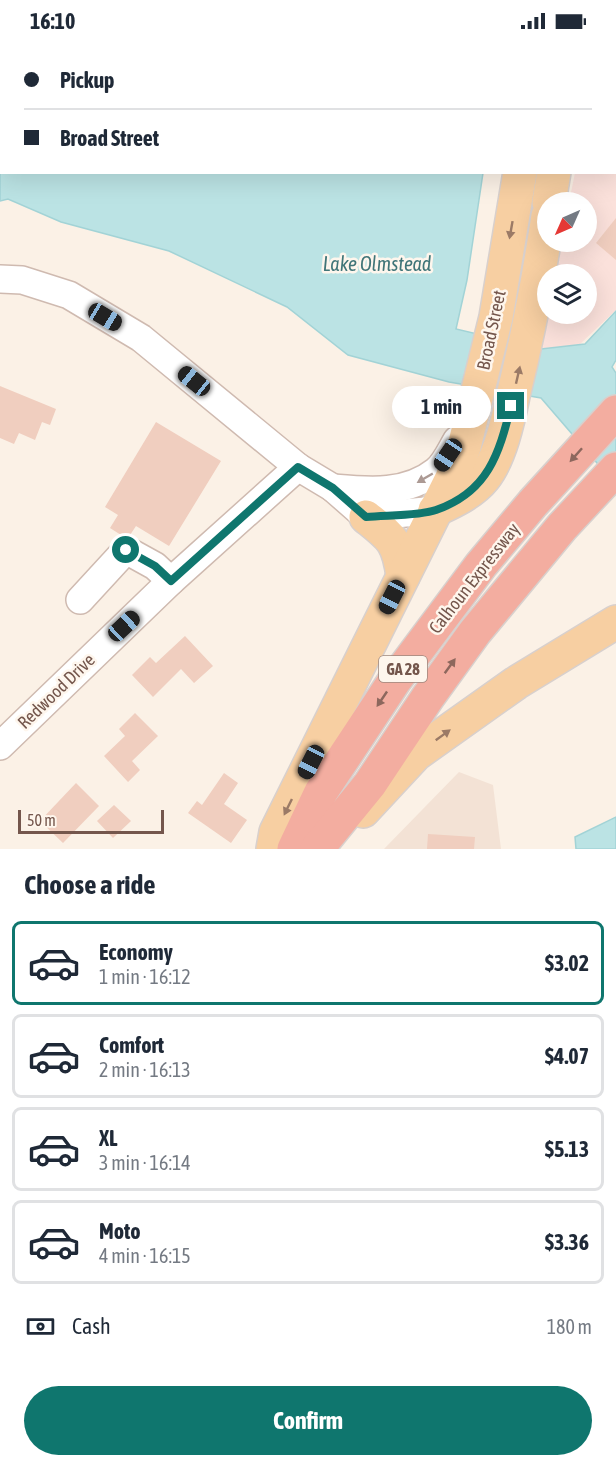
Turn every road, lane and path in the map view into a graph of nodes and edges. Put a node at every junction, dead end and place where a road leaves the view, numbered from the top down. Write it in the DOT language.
graph roads {
  1 [pos="520,174"];
  2 [pos="554,174"];
  3 [pos="551,192"];
  4 [pos="542,252"];
  5 [pos="0,279"];
  6 [pos="616,412"];
  7 [pos="472,416"];
  8 [pos="298,467"];
  9 [pos="616,469"];
  10 [pos="333,488"];
  11 [pos="435,510"];
  12 [pos="366,517"];
  13 [pos="403,576"];
  14 [pos="171,581"];
  15 [pos="80,600"];
  16 [pos="616,622"];
  17 [pos="0,746"];
  18 [pos="273,849"];
  19 [pos="294,849"];
  20 [pos="317,849"];
  21 [pos="326,849"];
  1 -- 7 [label="main road, Broad Street, one-way"];
  2 -- 3 [label="main road"];
  11 -- 4 [label="main road, Broad Street, one-way"];
  5 -- 8 [label="street"];
  6 -- 19 [label="highway, Calhoun Expressway / GA 28, one-way"];
  7 -- 10 [label="street, one-way"];
  7 -- 11 [label="main road, Broad Street"];
  8 -- 10 [label="street"];
  8 -- 14 [label="street, Redwood Drive"];
  20 -- 9 [label="highway, Calhoun Expressway / GA 28, one-way"];
  10 -- 12 [label="street"];
  11 -- 12 [label="street"];
  11 -- 13 [label="main road"];
  12 -- 13 [label="main road"];
  13 -- 18 [label="main road, one-way"];
  14 -- 15 [label="street"];
  14 -- 17 [label="street, Redwood Drive"];
  21 -- 16 [label="main road, one-way"];
}
